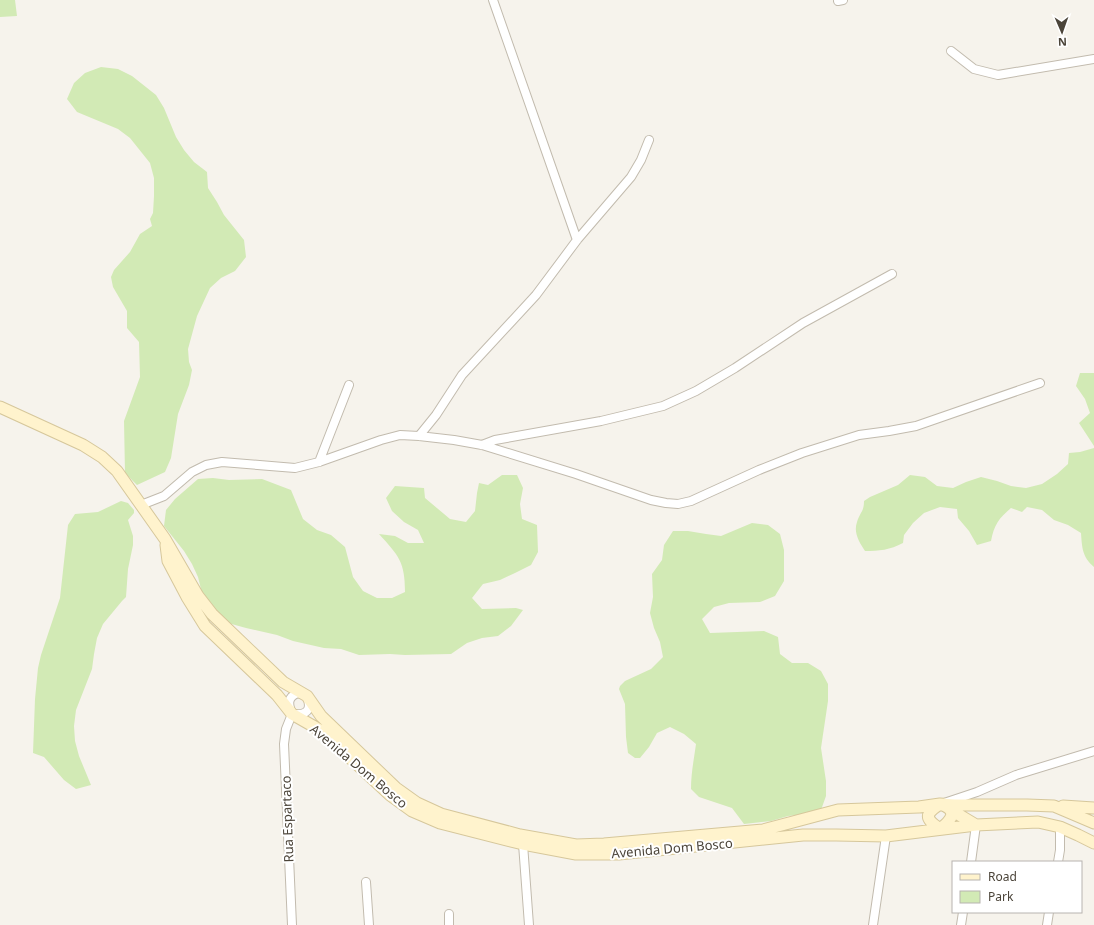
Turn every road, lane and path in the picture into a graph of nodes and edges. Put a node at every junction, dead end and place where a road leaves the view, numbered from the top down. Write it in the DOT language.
graph roads {
  1 [pos="493,0"];
  2 [pos="951,52"];
  3 [pos="1094,59"];
  4 [pos="649,140"];
  5 [pos="577,240"];
  6 [pos="892,274"];
  7 [pos="1040,383"];
  8 [pos="349,385"];
  9 [pos="0,407"];
  10 [pos="419,436"];
  11 [pos="482,445"];
  12 [pos="319,462"];
  13 [pos="140,504"];
  14 [pos="164,539"];
  15 [pos="307,696"];
  16 [pos="292,714"];
  17 [pos="1094,751"];
  18 [pos="940,804"];
  19 [pos="1054,806"];
  20 [pos="1094,808"];
  21 [pos="951,810"];
  22 [pos="1094,823"];
  23 [pos="976,825"];
  24 [pos="1060,827"];
  25 [pos="940,829"];
  26 [pos="763,835"];
  27 [pos="886,836"];
  28 [pos="1094,843"];
  29 [pos="523,844"];
  30 [pos="971,861"];
  31 [pos="1058,861"];
  32 [pos="366,882"];
  33 [pos="963,913"];
  34 [pos="1049,913"];
  35 [pos="449,914"];
  36 [pos="292,925"];
  37 [pos="369,925"];
  38 [pos="449,925"];
  39 [pos="529,925"];
  40 [pos="873,925"];
  41 [pos="962,925"];
  42 [pos="1047,925"];
  1 -- 5 [label="street"];
  2 -- 3 [label="street"];
  4 -- 5 [label="street"];
  5 -- 10 [label="street"];
  6 -- 11 [label="street"];
  7 -- 11 [label="street"];
  8 -- 12 [label="street"];
  9 -- 13 [label="street, Avenida Dom Bosco"];
  10 -- 11 [label="street"];
  10 -- 12 [label="street"];
  12 -- 13 [label="street"];
  13 -- 14 [label="street, Avenida Dom Bosco"];
  14 -- 15 [label="street, Avenida Dom Bosco"];
  14 -- 16 [label="street, Avenida Dom Bosco"];
  15 -- 16 [label="street"];
  15 -- 16 [label="street"];
  15 -- 26 [label="street, Avenida Dom Bosco"];
  16 -- 29 [label="street, Avenida Dom Bosco"];
  16 -- 36 [label="street, Rua Espartaco"];
  17 -- 18 [label="street"];
  18 -- 19 [label="street"];
  18 -- 21 [label="street"];
  18 -- 25 [label="street"];
  18 -- 26 [label="street"];
  19 -- 20 [label="street"];
  19 -- 22 [label="street"];
  21 -- 23 [label="street"];
  21 -- 25 [label="street"];
  23 -- 24 [label="street"];
  23 -- 25 [label="street"];
  23 -- 30 [label="street"];
  24 -- 28 [label="street"];
  24 -- 31 [label="street"];
  25 -- 27 [label="street"];
  26 -- 27 [label="street"];
  26 -- 29 [label="street, Avenida Dom Bosco"];
  27 -- 40 [label="street"];
  29 -- 39 [label="street"];
  32 -- 37 [label="street"];
  33 -- 41 [label="street"];
  34 -- 42 [label="street"];
  35 -- 38 [label="street"];
}
